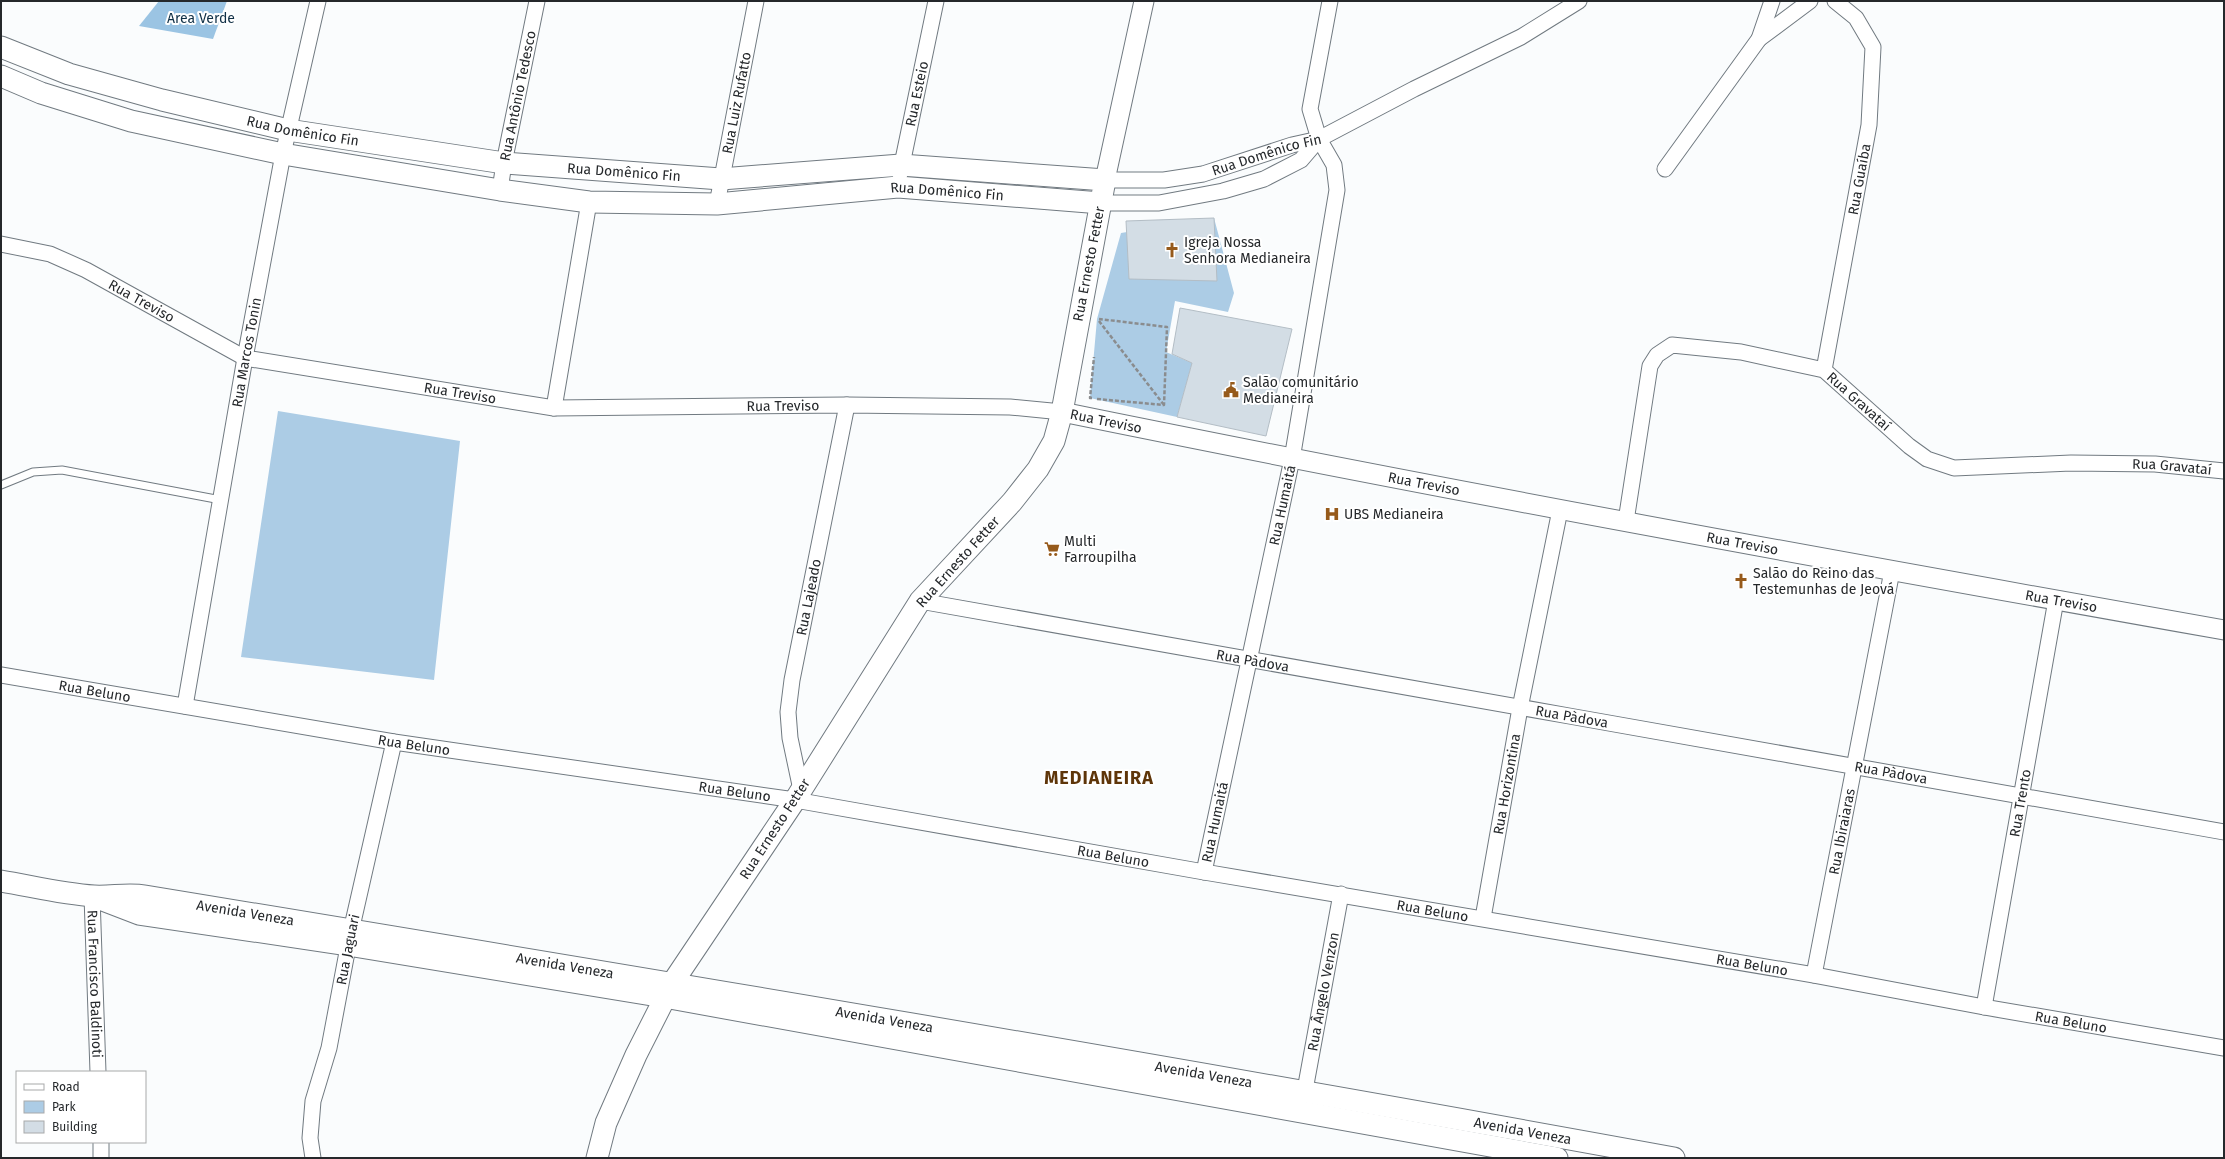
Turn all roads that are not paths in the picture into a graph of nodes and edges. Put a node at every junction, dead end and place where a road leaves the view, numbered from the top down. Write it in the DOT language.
graph roads {
  1 [pos="318,1"];
  2 [pos="537,1"];
  3 [pos="756,1"];
  4 [pos="936,1"];
  5 [pos="1144,1"];
  6 [pos="1330,1"];
  7 [pos="1579,1"];
  8 [pos="1772,1"];
  9 [pos="1810,1"];
  10 [pos="1835,1"];
  11 [pos="1760,39"];
  12 [pos="1,47"];
  13 [pos="1,76"];
  14 [pos="288,130"];
  15 [pos="1319,139"];
  16 [pos="283,154"];
  17 [pos="504,163"];
  18 [pos="901,165"];
  19 [pos="1665,169"];
  20 [pos="721,179"];
  21 [pos="1105,180"];
  22 [pos="898,186"];
  23 [pos="500,190"];
  24 [pos="589,202"];
  25 [pos="1101,202"];
  26 [pos="717,204"];
  27 [pos="1,244"];
  28 [pos="245,358"];
  29 [pos="1824,370"];
  30 [pos="847,405"];
  31 [pos="554,408"];
  32 [pos="1062,412"];
  33 [pos="1292,459"];
  34 [pos="2224,471"];
  35 [pos="1,485"];
  36 [pos="221,500"];
  37 [pos="1560,510"];
  38 [pos="1626,521"];
  39 [pos="1892,571"];
  40 [pos="2056,600"];
  41 [pos="920,601"];
  42 [pos="2224,630"];
  43 [pos="1250,661"];
  44 [pos="1,674"];
  45 [pos="185,706"];
  46 [pos="1520,708"];
  47 [pos="394,742"];
  48 [pos="1854,765"];
  49 [pos="798,795"];
  50 [pos="2022,796"];
  51 [pos="2224,832"];
  52 [pos="1204,872"];
  53 [pos="1,881"];
  54 [pos="1341,894"];
  55 [pos="92,896"];
  56 [pos="1483,918"];
  57 [pos="350,938"];
  58 [pos="1814,975"];
  59 [pos="669,990"];
  60 [pos="1984,1007"];
  61 [pos="2224,1048"];
  62 [pos="98,1071"];
  63 [pos="1305,1090"];
  64 [pos="1409,1109"];
  65 [pos="1513,1128"];
  66 [pos="1405,1131"];
  67 [pos="101,1143"];
  68 [pos="1509,1150"];
  69 [pos="101,1158"];
  70 [pos="313,1158"];
  71 [pos="597,1158"];
  72 [pos="1556,1158"];
  73 [pos="1674,1158"];
  1 -- 14 [label="street, Rua Marcos Tonin"];
  2 -- 17 [label="street, Rua Antônio Tedesco"];
  3 -- 20 [label="street, Rua Luiz Rufatto"];
  4 -- 18 [label="street, Rua Esteio"];
  5 -- 21 [label="street, Rua Ernesto Fetter"];
  6 -- 15 [label="street, Rua Humaitá"];
  7 -- 15 [label="street"];
  8 -- 11 [label="street"];
  9 -- 11 [label="street"];
  10 -- 29 [label="street, Rua Guaíba"];
  11 -- 19 [label="street"];
  12 -- 14 [label="main road, Rua Domênico Fin"];
  13 -- 16 [label="main road, Rua Domênico Fin"];
  14 -- 16 [label="street, Rua Marcos Tonin"];
  14 -- 17 [label="main road, Rua Domênico Fin"];
  15 -- 21 [label="street, Rua Domênico Fin"];
  15 -- 25 [label="street, Rua Domênico Fin"];
  15 -- 33 [label="street, Rua Humaitá"];
  16 -- 23 [label="main road, Rua Domênico Fin"];
  16 -- 28 [label="street, Rua Marcos Tonin"];
  17 -- 20 [label="main road, Rua Domênico Fin"];
  17 -- 23 [label="street, Rua Antônio Tedesco"];
  18 -- 20 [label="main road, Rua Domênico Fin"];
  18 -- 21 [label="main road, Rua Domênico Fin"];
  18 -- 22 [label="street, Rua Esteio"];
  20 -- 26 [label="street, Rua Luiz Rufatto"];
  21 -- 25 [label="main road, Rua Ernesto Fetter"];
  22 -- 25 [label="main road, Rua Domênico Fin"];
  22 -- 26 [label="main road, Rua Domênico Fin"];
  23 -- 24 [label="main road, Rua Domênico Fin"];
  24 -- 26 [label="main road, Rua Domênico Fin"];
  24 -- 31 [label="street"];
  25 -- 32 [label="main road, Rua Ernesto Fetter"];
  27 -- 28 [label="street, Rua Treviso"];
  28 -- 31 [label="street, Rua Treviso"];
  28 -- 36 [label="street, Rua Marcos Tonin"];
  29 -- 34 [label="street, Rua Gravataí"];
  29 -- 38 [label="street, Rua Gravataí"];
  30 -- 31 [label="street, Rua Treviso"];
  30 -- 32 [label="street, Rua Treviso"];
  30 -- 49 [label="street, Rua Lajeado"];
  32 -- 33 [label="street, Rua Treviso"];
  32 -- 41 [label="main road, Rua Ernesto Fetter"];
  33 -- 37 [label="street, Rua Treviso"];
  33 -- 43 [label="street, Rua Humaitá"];
  35 -- 36 [label="lane"];
  36 -- 45 [label="street, Rua Marcos Tonin"];
  37 -- 38 [label="street, Rua Treviso"];
  37 -- 46 [label="street, Rua Horizontina"];
  38 -- 39 [label="street, Rua Treviso"];
  39 -- 40 [label="street, Rua Treviso"];
  39 -- 48 [label="street, Rua Ibiraiaras"];
  40 -- 42 [label="street, Rua Treviso"];
  40 -- 50 [label="street, Rua Trento"];
  41 -- 43 [label="street, Rua Pàdova"];
  41 -- 49 [label="main road, Rua Ernesto Fetter"];
  43 -- 46 [label="street, Rua Pàdova"];
  43 -- 52 [label="street, Rua Humaitá"];
  44 -- 45 [label="street, Rua Beluno"];
  45 -- 47 [label="street, Rua Beluno"];
  46 -- 48 [label="street, Rua Pàdova"];
  46 -- 56 [label="street, Rua Horizontina"];
  47 -- 49 [label="street, Rua Beluno"];
  47 -- 57 [label="street, Rua Jaguari"];
  48 -- 50 [label="street, Rua Pàdova"];
  48 -- 58 [label="street, Rua Ibiraiaras"];
  49 -- 52 [label="street, Rua Beluno"];
  49 -- 59 [label="main road, Rua Ernesto Fetter"];
  50 -- 51 [label="street, Rua Pàdova"];
  50 -- 60 [label="street, Rua Trento"];
  52 -- 54 [label="street, Rua Beluno"];
  53 -- 55 [label="main road, Avenida Veneza"];
  54 -- 56 [label="street, Rua Beluno"];
  54 -- 63 [label="street, Rua Ângelo Venzon"];
  55 -- 57 [label="main road, Avenida Veneza"];
  55 -- 62 [label="street, Rua Francisco Baldinoti"];
  56 -- 58 [label="street, Rua Beluno"];
  57 -- 59 [label="main road, Avenida Veneza"];
  57 -- 70 [label="street, Rua Jaguari"];
  58 -- 60 [label="street, Rua Beluno"];
  59 -- 63 [label="main road, Avenida Veneza"];
  59 -- 66 [label="main road, Avenida Veneza"];
  59 -- 71 [label="main road, Rua Ernesto Fetter"];
  60 -- 61 [label="street, Rua Beluno"];
  63 -- 64 [label="main road, Avenida Veneza"];
  64 -- 65 [label="main road, Avenida Veneza"];
  64 -- 66 [label="main road"];
  65 -- 68 [label="main road"];
  65 -- 73 [label="main road, Avenida Veneza"];
  66 -- 68 [label="main road, Avenida Veneza"];
  67 -- 69 [label="street"];
  68 -- 72 [label="main road, Avenida Veneza"];
}
